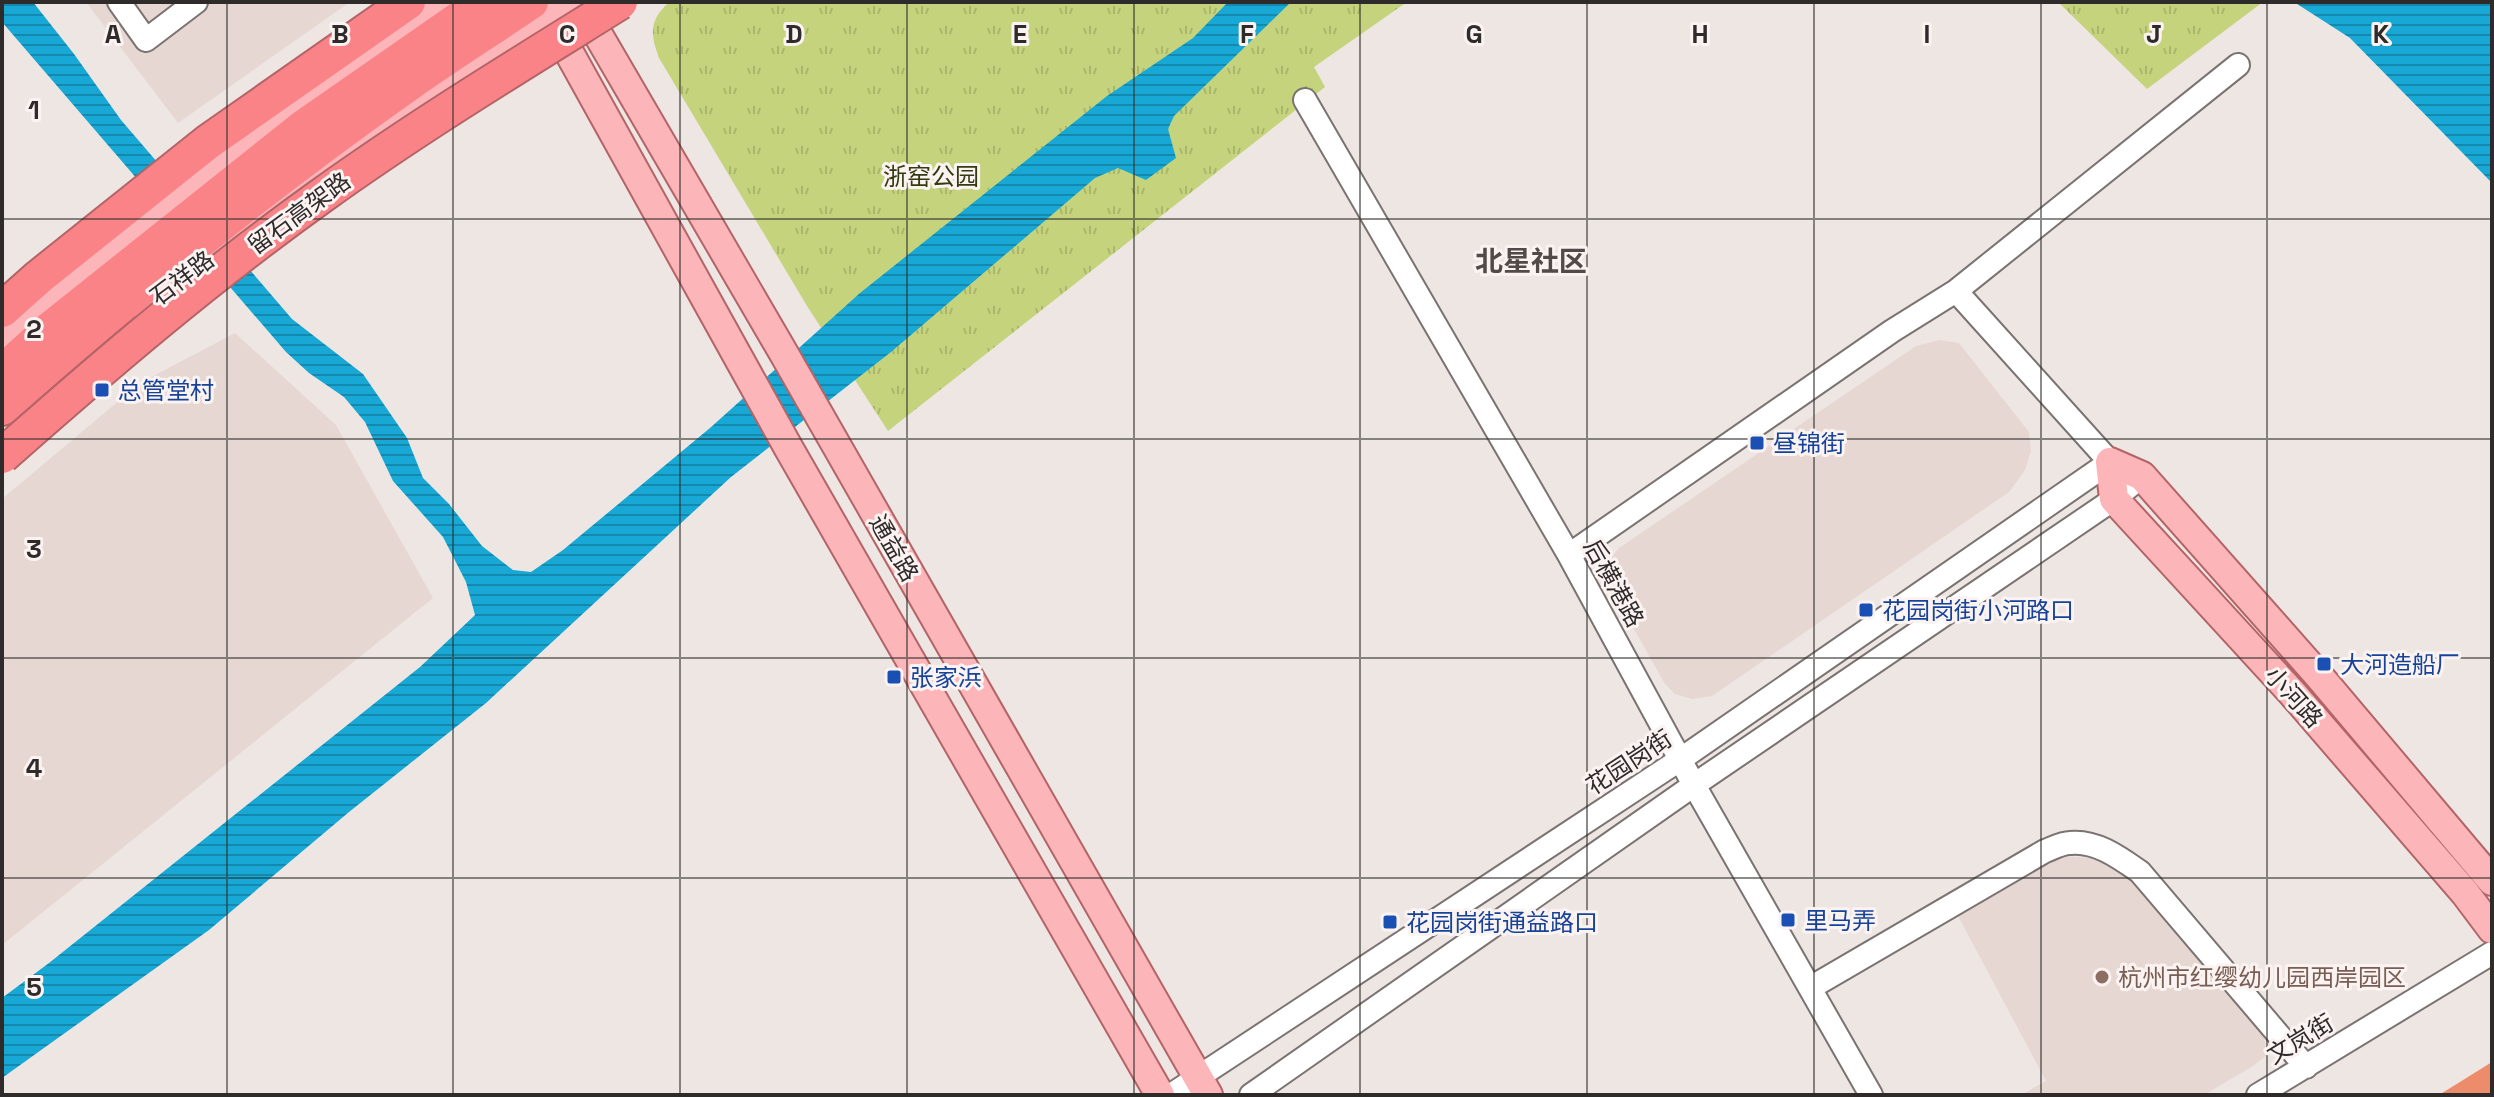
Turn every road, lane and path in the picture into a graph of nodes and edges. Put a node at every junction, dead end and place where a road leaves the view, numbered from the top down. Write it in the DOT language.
graph roads {
  1 [pos="119,2"];
  2 [pos="196,2"];
  3 [pos="408,2"];
  4 [pos="443,2"];
  5 [pos="483,2"];
  6 [pos="579,2"];
  7 [pos="620,2"];
  8 [pos="547,5"];
  9 [pos="2238,65"];
  10 [pos="1305,100"];
  11 [pos="1956,291"];
  12 [pos="2,310"];
  13 [pos="2,340"];
  14 [pos="2,372"];
  15 [pos="2,408"];
  16 [pos="2,429"];
  17 [pos="2,456"];
  18 [pos="2110,462"];
  19 [pos="2142,476"];
  20 [pos="2114,499"];
  21 [pos="1569,555"];
  22 [pos="1681,759"];
  23 [pos="1694,785"];
  24 [pos="2492,881"];
  25 [pos="2492,929"];
  26 [pos="2492,953"];
  27 [pos="1810,988"];
  28 [pos="2306,1067"];
  29 [pos="1203,1085"];
  30 [pos="1160,1095"];
  31 [pos="1171,1095"];
  32 [pos="1251,1095"];
  33 [pos="1871,1095"];
  34 [pos="2258,1095"];
  1 -- 2 [label="street"];
  3 -- 12 [label="highway"];
  4 -- 13 [label="main road"];
  5 -- 14 [label="highway"];
  6 -- 29 [label="main road, 通益路"];
  7 -- 17 [label="highway, 留石高架路, bridge"];
  8 -- 15 [label="highway, 留石高架路"];
  8 -- 16 [label="main road, 石祥路"];
  8 -- 30 [label="main road, 通益路"];
  9 -- 11 [label="street"];
  10 -- 21 [label="street, 后横港路"];
  11 -- 18 [label="street, 小河路"];
  11 -- 21 [label="street"];
  18 -- 19 [label="main road, 小河路"];
  18 -- 20 [label="main road"];
  18 -- 22 [label="street, 花园岗街"];
  19 -- 20 [label="street"];
  19 -- 24 [label="main road, 小河路"];
  20 -- 23 [label="street"];
  20 -- 25 [label="main road, 小河路"];
  21 -- 22 [label="street, 后横港路"];
  22 -- 23 [label="street, 后横港路"];
  22 -- 29 [label="street, 花园岗街"];
  23 -- 27 [label="street, 后横港路"];
  23 -- 32 [label="street"];
  26 -- 28 [label="street, 文岚街"];
  27 -- 28 [label="street"];
  27 -- 33 [label="street, 后横港路"];
  28 -- 34 [label="street, 文岚街"];
  29 -- 31 [label="street, 花园岗街"];
}
